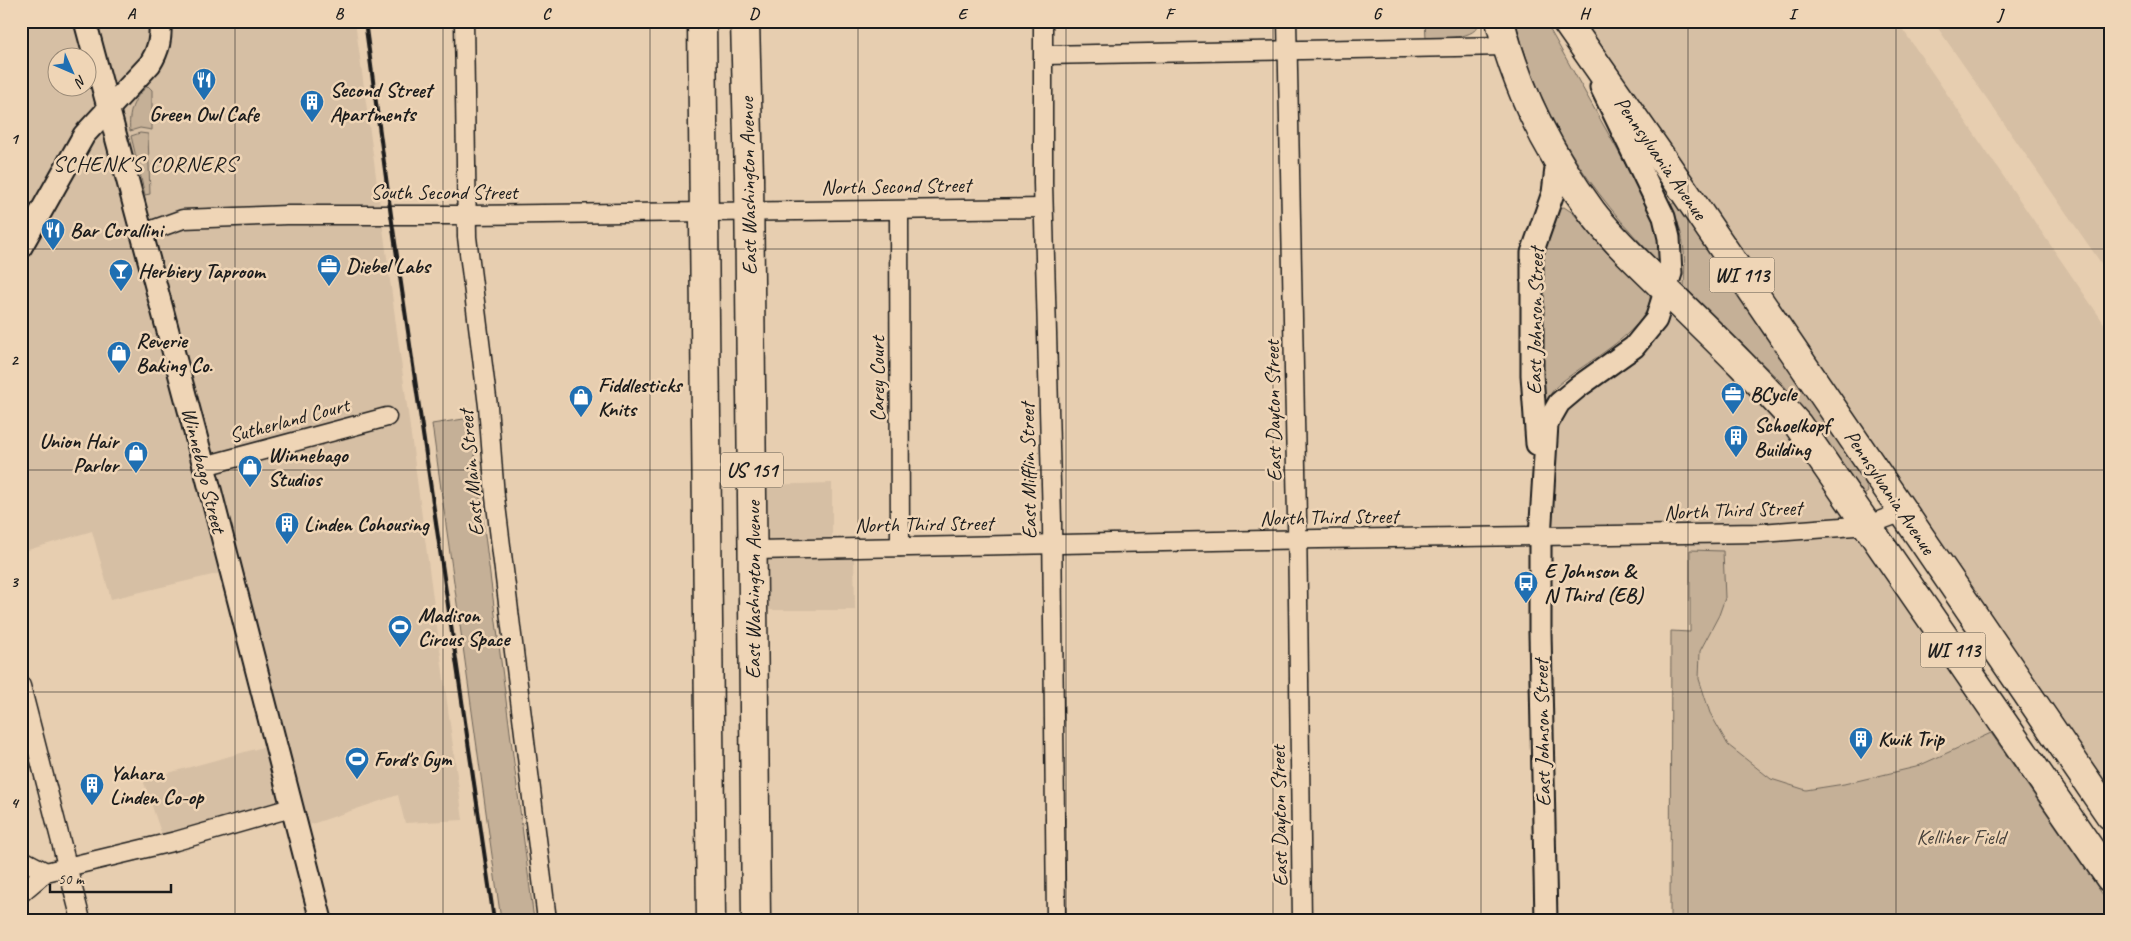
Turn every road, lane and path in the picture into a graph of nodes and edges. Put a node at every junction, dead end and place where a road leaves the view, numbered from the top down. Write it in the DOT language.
graph roads {
  1 [pos="85,21"];
  2 [pos="160,21"];
  3 [pos="464,21"];
  4 [pos="702,21"];
  5 [pos="745,21"];
  6 [pos="1043,21"];
  7 [pos="1287,21"];
  8 [pos="1572,31"];
  9 [pos="1503,34"];
  10 [pos="1288,51"];
  11 [pos="1044,55"];
  12 [pos="109,108"];
  13 [pos="1557,160"];
  14 [pos="1043,208"];
  15 [pos="749,210"];
  16 [pos="900,210"];
  17 [pos="703,211"];
  18 [pos="467,215"];
  19 [pos="141,234"];
  20 [pos="21,247"];
  21 [pos="1667,291"];
  22 [pos="386,417"];
  23 [pos="204,466"];
  24 [pos="1903,512"];
  25 [pos="1541,515"];
  26 [pos="1868,526"];
  27 [pos="1540,537"];
  28 [pos="1297,540"];
  29 [pos="1052,544"];
  30 [pos="900,546"];
  31 [pos="752,550"];
  32 [pos="21,686"];
  33 [pos="291,808"];
  34 [pos="2110,815"];
  35 [pos="21,858"];
  36 [pos="67,868"];
  37 [pos="46,872"];
  38 [pos="2110,878"];
  39 [pos="21,893"];
  40 [pos="81,920"];
  41 [pos="321,920"];
  42 [pos="547,920"];
  43 [pos="711,920"];
  44 [pos="756,920"];
  45 [pos="1056,920"];
  46 [pos="1302,920"];
  47 [pos="1546,920"];
  1 -- 12 [label="street, Winnebago Street"];
  2 -- 12 [label="street"];
  3 -- 18 [label="street, East Main Street"];
  4 -- 17 [label="main road, East Washington Avenue / US 151"];
  5 -- 15 [label="main road, East Washington Avenue / US 151"];
  6 -- 11 [label="street, East Mifflin Street"];
  7 -- 10 [label="street, East Dayton Street"];
  8 -- 21 [label="street, East Johnson Street"];
  8 -- 24 [label="main road, Pennsylvania Avenue / WI 113"];
  9 -- 10 [label="street"];
  9 -- 13 [label="main road, WI 113"];
  10 -- 11 [label="street"];
  10 -- 28 [label="street, East Dayton Street"];
  11 -- 14 [label="street, East Mifflin Street"];
  12 -- 19 [label="street, Winnebago Street"];
  12 -- 20 [label="street"];
  13 -- 21 [label="main road, Pennsylvania Avenue / WI 113"];
  13 -- 25 [label="street, East Johnson Street"];
  14 -- 16 [label="street, North Second Street"];
  14 -- 29 [label="street, East Mifflin Street"];
  15 -- 16 [label="street, North Second Street"];
  15 -- 17 [label="street, South Second Street"];
  15 -- 31 [label="main road, East Washington Avenue / US 151"];
  16 -- 30 [label="street, Carey Court"];
  17 -- 18 [label="street, South Second Street"];
  17 -- 43 [label="main road, East Washington Avenue / US 151"];
  18 -- 19 [label="street, South Second Street"];
  18 -- 42 [label="street, East Main Street"];
  19 -- 23 [label="street, Winnebago Street"];
  21 -- 25 [label="street, East Johnson Street"];
  21 -- 26 [label="main road, Pennsylvania Avenue / WI 113"];
  22 -- 23 [label="street, Sutherland Court"];
  23 -- 33 [label="street, Winnebago Street"];
  24 -- 26 [label="street, North Third Street"];
  24 -- 34 [label="main road, Pennsylvania Avenue / WI 113"];
  25 -- 27 [label="street, East Johnson Street"];
  26 -- 27 [label="street, North Third Street"];
  26 -- 38 [label="main road, Pennsylvania Avenue / WI 113"];
  27 -- 28 [label="street, North Third Street"];
  27 -- 47 [label="street, East Johnson Street"];
  28 -- 29 [label="street, North Third Street"];
  28 -- 46 [label="street, East Dayton Street"];
  29 -- 30 [label="street, North Third Street"];
  29 -- 45 [label="street, East Mifflin Street"];
  30 -- 31 [label="street, North Third Street"];
  31 -- 44 [label="main road, East Washington Avenue / US 151"];
  32 -- 36 [label="street"];
  33 -- 36 [label="street"];
  33 -- 41 [label="street, Winnebago Street"];
  35 -- 37 [label="street"];
  36 -- 37 [label="street"];
  36 -- 40 [label="street"];
  37 -- 39 [label="street"];
}
